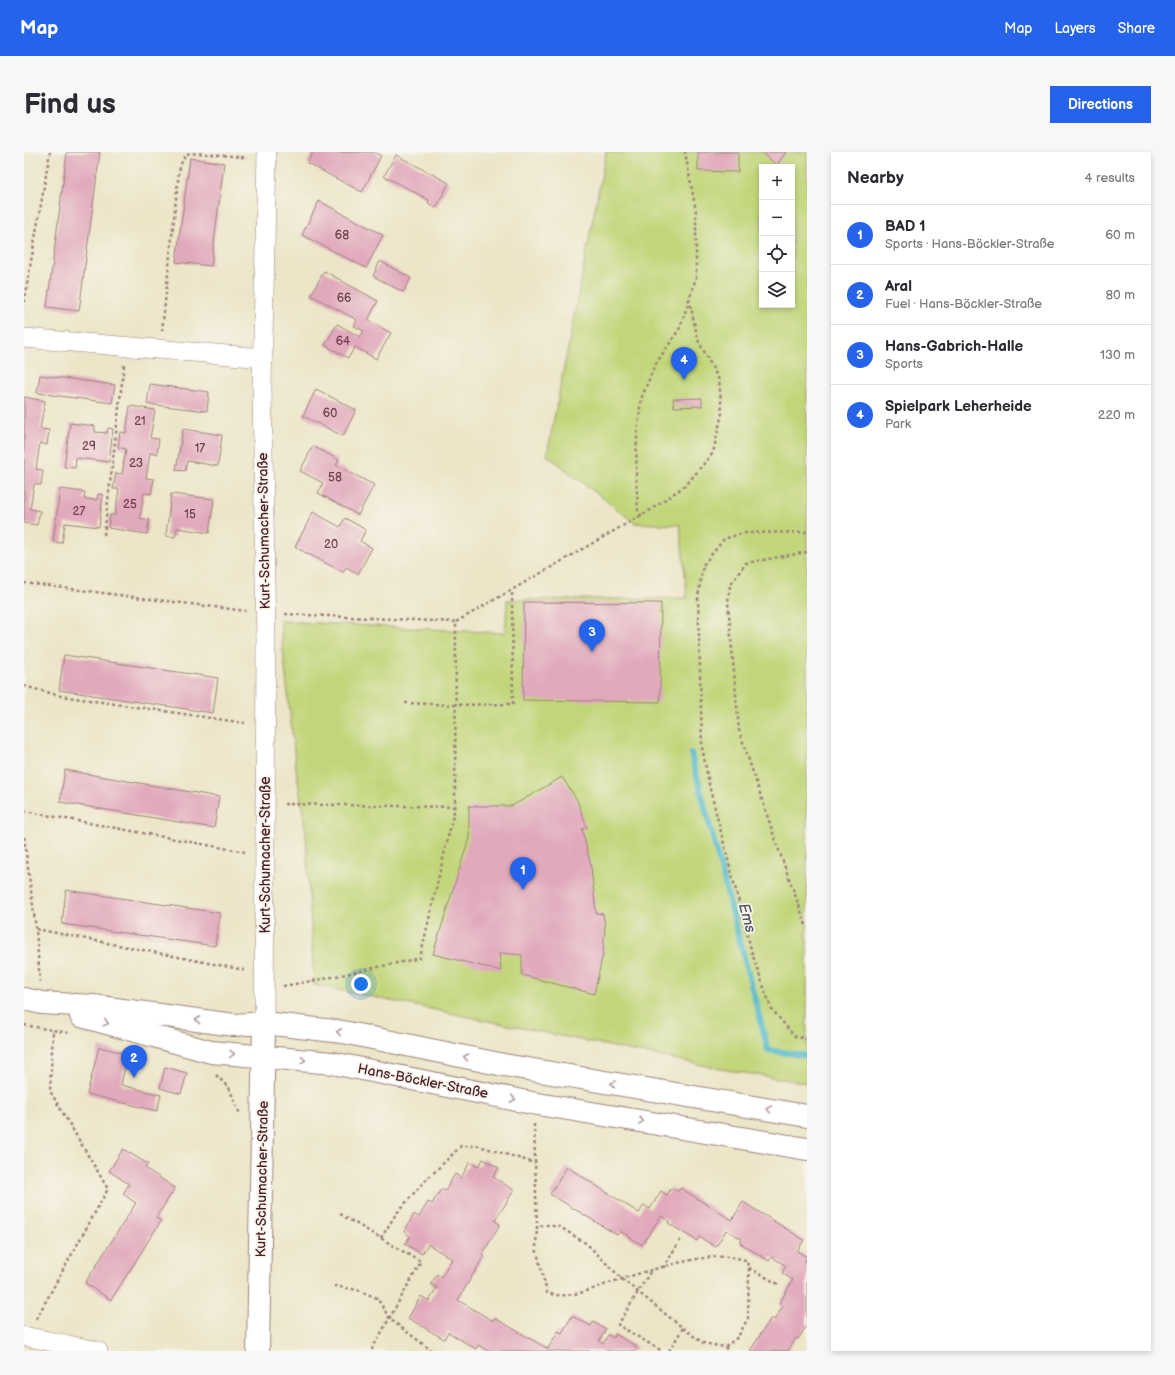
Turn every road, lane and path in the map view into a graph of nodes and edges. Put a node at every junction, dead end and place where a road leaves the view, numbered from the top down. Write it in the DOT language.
graph roads {
  1 [pos="50,152"];
  2 [pos="685,152"];
  3 [pos="267,156"];
  4 [pos="689,300"];
  5 [pos="24,302"];
  6 [pos="24,338"];
  7 [pos="126,347"];
  8 [pos="160,350"];
  9 [pos="263,358"];
  10 [pos="642,516"];
  11 [pos="807,532"];
  12 [pos="104,535"];
  13 [pos="807,552"];
  14 [pos="24,583"];
  15 [pos="512,590"];
  16 [pos="266,613"];
  17 [pos="456,622"];
  18 [pos="24,686"];
  19 [pos="405,703"];
  20 [pos="454,705"];
  21 [pos="266,726"];
  22 [pos="265,803"];
  23 [pos="455,807"];
  24 [pos="24,811"];
  25 [pos="24,837"];
  26 [pos="265,856"];
  27 [pos="807,928"];
  28 [pos="36,929"];
  29 [pos="265,982"];
  30 [pos="33,1001"];
  31 [pos="264,1023"];
  32 [pos="24,1025"];
  33 [pos="53,1030"];
  34 [pos="75,1035"];
  35 [pos="807,1039"];
  36 [pos="264,1056"];
  37 [pos="210,1072"];
  38 [pos="532,1103"];
  39 [pos="241,1116"];
  40 [pos="807,1116"];
  41 [pos="807,1149"];
  42 [pos="535,1162"];
  43 [pos="340,1214"];
  44 [pos="537,1226"];
  45 [pos="381,1238"];
  46 [pos="681,1239"];
  47 [pos="663,1268"];
  48 [pos="749,1268"];
  49 [pos="650,1272"];
  50 [pos="622,1279"];
  51 [pos="780,1285"];
  52 [pos="334,1286"];
  53 [pos="638,1291"];
  54 [pos="390,1319"];
  55 [pos="683,1328"];
  56 [pos="26,1337"];
  57 [pos="724,1347"];
  58 [pos="98,1351"];
  59 [pos="258,1351"];
  60 [pos="371,1351"];
  61 [pos="432,1351"];
  62 [pos="662,1351"];
  63 [pos="669,1351"];
  64 [pos="728,1351"];
  1 -- 5 [label="path"];
  2 -- 4 [label="path"];
  3 -- 8 [label="path"];
  3 -- 9 [label="street, Kurt-Schumacher-Straße"];
  4 -- 10 [label="path"];
  4 -- 10 [label="path"];
  6 -- 7 [label="street"];
  7 -- 8 [label="street"];
  7 -- 12 [label="path"];
  8 -- 9 [label="street"];
  9 -- 16 [label="street, Kurt-Schumacher-Straße"];
  10 -- 15 [label="path"];
  11 -- 35 [label="path"];
  13 -- 27 [label="path"];
  14 -- 16 [label="path"];
  15 -- 17 [label="path"];
  15 -- 20 [label="path"];
  16 -- 17 [label="path"];
  16 -- 21 [label="street, Kurt-Schumacher-Straße"];
  17 -- 20 [label="path"];
  18 -- 21 [label="path"];
  19 -- 20 [label="path"];
  20 -- 23 [label="path"];
  21 -- 22 [label="street, Kurt-Schumacher-Straße"];
  22 -- 23 [label="path"];
  22 -- 26 [label="street, Kurt-Schumacher-Straße"];
  23 -- 29 [label="path"];
  24 -- 26 [label="path"];
  25 -- 28 [label="path"];
  26 -- 29 [label="street, Kurt-Schumacher-Straße"];
  28 -- 29 [label="path"];
  28 -- 30 [label="path"];
  29 -- 31 [label="street, Kurt-Schumacher-Straße"];
  31 -- 30 [label="street, one-way"];
  30 -- 36 [label="street, Hans-Böckler-Straße, one-way"];
  31 -- 36 [label="street, Kurt-Schumacher-Straße"];
  40 -- 31 [label="street, one-way"];
  32 -- 33 [label="path"];
  33 -- 34 [label="path"];
  33 -- 56 [label="path"];
  36 -- 38 [label="street, Hans-Böckler-Straße, one-way"];
  36 -- 59 [label="street, Kurt-Schumacher-Straße"];
  37 -- 39 [label="path"];
  38 -- 41 [label="street, Hans-Böckler-Straße, one-way"];
  38 -- 42 [label="path"];
  42 -- 44 [label="path"];
  42 -- 45 [label="path"];
  43 -- 45 [label="path"];
  44 -- 50 [label="path"];
  44 -- 50 [label="path"];
  45 -- 54 [label="path"];
  46 -- 47 [label="path"];
  47 -- 48 [label="path"];
  47 -- 49 [label="path"];
  48 -- 51 [label="path"];
  48 -- 57 [label="path"];
  49 -- 50 [label="path"];
  49 -- 53 [label="path"];
  50 -- 53 [label="path"];
  52 -- 54 [label="path"];
  53 -- 55 [label="path"];
  53 -- 62 [label="path"];
  54 -- 60 [label="path"];
  54 -- 61 [label="path"];
  55 -- 57 [label="path"];
  55 -- 63 [label="path"];
  56 -- 58 [label="street"];
  57 -- 64 [label="path"];
}
